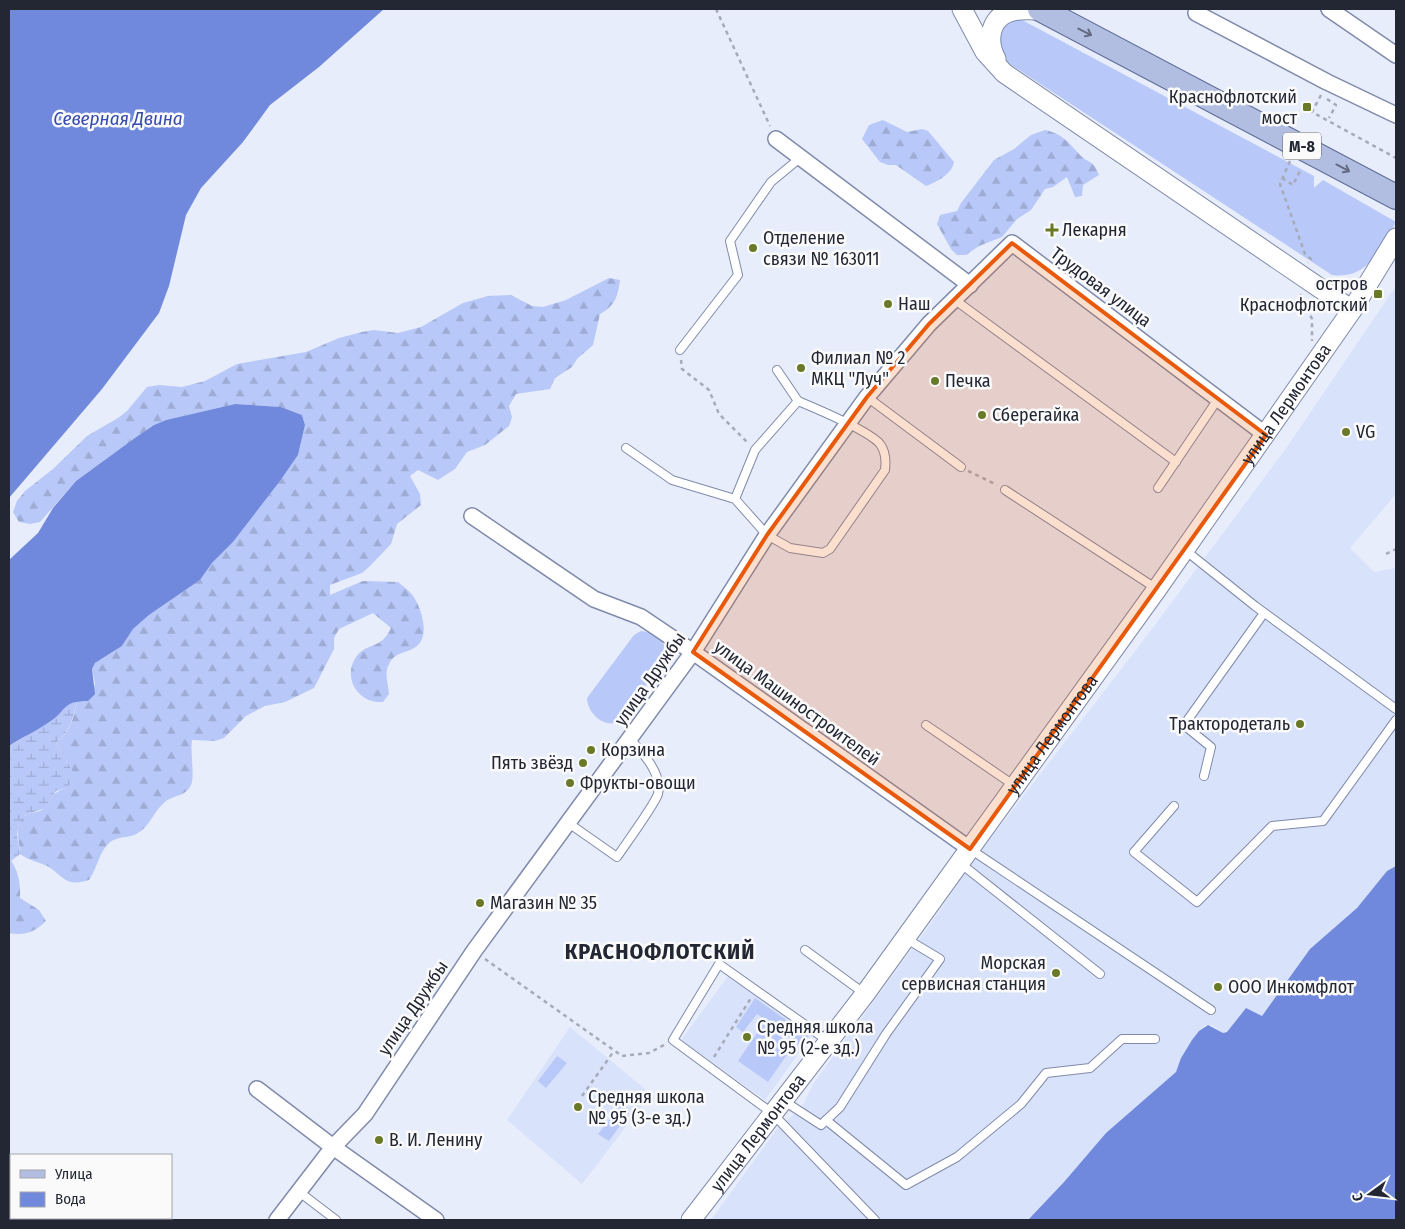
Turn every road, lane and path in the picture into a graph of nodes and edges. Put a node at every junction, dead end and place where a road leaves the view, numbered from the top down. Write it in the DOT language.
graph roads {
  1 [pos="716,9"];
  2 [pos="962,9"];
  3 [pos="1041,9"];
  4 [pos="1075,9"];
  5 [pos="1330,9"];
  6 [pos="1198,11"];
  7 [pos="1396,55"];
  8 [pos="1004,73"];
  9 [pos="1211,88"];
  10 [pos="1396,115"];
  11 [pos="1329,118"];
  12 [pos="776,139"];
  13 [pos="800,158"];
  14 [pos="1396,158"];
  15 [pos="1291,159"];
  16 [pos="1300,171"];
  17 [pos="1282,178"];
  18 [pos="1396,179"];
  19 [pos="1396,197"];
  20 [pos="1395,243"];
  21 [pos="1301,274"];
  22 [pos="970,285"];
  23 [pos="955,300"];
  24 [pos="1352,310"];
  25 [pos="1312,345"];
  26 [pos="680,350"];
  27 [pos="777,370"];
  28 [pos="867,397"];
  29 [pos="1218,399"];
  30 [pos="798,400"];
  31 [pos="847,423"];
  32 [pos="1266,435"];
  33 [pos="626,448"];
  34 [pos="756,450"];
  35 [pos="1176,462"];
  36 [pos="961,467"];
  37 [pos="1158,488"];
  38 [pos="1005,490"];
  39 [pos="735,499"];
  40 [pos="472,516"];
  41 [pos="767,535"];
  42 [pos="1396,549"];
  43 [pos="1185,550"];
  44 [pos="1386,554"];
  45 [pos="1157,589"];
  46 [pos="1264,613"];
  47 [pos="693,652"];
  48 [pos="1396,709"];
  49 [pos="1396,720"];
  50 [pos="926,725"];
  51 [pos="630,739"];
  52 [pos="1204,776"];
  53 [pos="1015,786"];
  54 [pos="1174,806"];
  55 [pos="567,822"];
  56 [pos="965,856"];
  57 [pos="905,938"];
  58 [pos="805,950"];
  59 [pos="474,951"];
  60 [pos="1100,974"];
  61 [pos="757,989"];
  62 [pos="865,994"];
  63 [pos="1211,1010"];
  64 [pos="1155,1039"];
  65 [pos="673,1040"];
  66 [pos="828,1041"];
  67 [pos="614,1051"];
  68 [pos="707,1066"];
  69 [pos="257,1089"];
  70 [pos="582,1096"];
  71 [pos="777,1106"];
  72 [pos="826,1120"];
  73 [pos="333,1147"];
  74 [pos="298,1191"];
  75 [pos="277,1220"];
  76 [pos="336,1220"];
  77 [pos="436,1220"];
  78 [pos="691,1220"];
  79 [pos="875,1220"];
  1 -- 12 [label="path"];
  2 -- 8 [label="street"];
  3 -- 8 [label="street"];
  3 -- 9 [label="main road, one-way"];
  4 -- 9 [label="main road"];
  5 -- 7 [label="street"];
  6 -- 10 [label="street"];
  8 -- 21 [label="street"];
  9 -- 18 [label="main road, М-8"];
  9 -- 19 [label="main road, М-8, one-way"];
  11 -- 14 [label="path"];
  12 -- 13 [label="street"];
  13 -- 22 [label="street"];
  13 -- 26 [label="lane"];
  15 -- 17 [label="path"];
  16 -- 17 [label="path"];
  17 -- 21 [label="path"];
  20 -- 24 [label="street, улица Лермонтова"];
  21 -- 24 [label="street"];
  21 -- 25 [label="path"];
  22 -- 23 [label="street, улица Дружбы"];
  22 -- 29 [label="street, Трудовая улица"];
  23 -- 28 [label="street, улица Дружбы"];
  23 -- 35 [label="lane"];
  24 -- 32 [label="street, улица Лермонтова"];
  26 -- 34 [label="path"];
  27 -- 30 [label="lane"];
  28 -- 31 [label="street, улица Дружбы"];
  28 -- 36 [label="lane"];
  29 -- 32 [label="street, Трудовая улица"];
  29 -- 35 [label="lane"];
  30 -- 31 [label="lane"];
  30 -- 34 [label="lane"];
  31 -- 41 [label="street, улица Дружбы"];
  31 -- 41 [label="lane"];
  32 -- 43 [label="street, улица Лермонтова"];
  33 -- 39 [label="lane"];
  34 -- 39 [label="lane"];
  35 -- 37 [label="lane"];
  36 -- 38 [label="path"];
  38 -- 45 [label="lane"];
  39 -- 41 [label="lane"];
  40 -- 47 [label="street, улица Машиностроителей"];
  41 -- 47 [label="street, улица Дружбы"];
  42 -- 44 [label="path"];
  43 -- 45 [label="street, улица Лермонтова"];
  43 -- 46 [label="lane"];
  45 -- 53 [label="street, улица Лермонтова"];
  46 -- 48 [label="lane"];
  46 -- 52 [label="lane"];
  47 -- 51 [label="street, улица Дружбы"];
  47 -- 56 [label="street, улица Машиностроителей"];
  49 -- 54 [label="lane"];
  50 -- 53 [label="lane"];
  51 -- 55 [label="street, улица Дружбы"];
  51 -- 55 [label="lane"];
  53 -- 56 [label="street, улица Лермонтова"];
  55 -- 59 [label="street, улица Дружбы"];
  56 -- 57 [label="street, улица Лермонтова"];
  56 -- 60 [label="lane"];
  56 -- 63 [label="lane"];
  57 -- 62 [label="street, улица Лермонтова"];
  57 -- 72 [label="lane"];
  58 -- 62 [label="lane"];
  59 -- 67 [label="path"];
  59 -- 73 [label="street, улица Дружбы"];
  61 -- 65 [label="lane"];
  61 -- 66 [label="lane"];
  61 -- 68 [label="path"];
  62 -- 66 [label="street, улица Лермонтова"];
  64 -- 72 [label="lane"];
  65 -- 67 [label="path"];
  65 -- 68 [label="lane"];
  66 -- 71 [label="street, улица Лермонтова"];
  67 -- 70 [label="path"];
  68 -- 71 [label="lane"];
  69 -- 73 [label="street"];
  71 -- 72 [label="lane"];
  71 -- 78 [label="street, улица Лермонтова"];
  71 -- 79 [label="lane"];
  73 -- 74 [label="street, улица Дружбы"];
  73 -- 77 [label="street"];
  74 -- 75 [label="street, улица Дружбы"];
  74 -- 76 [label="lane"];
}
